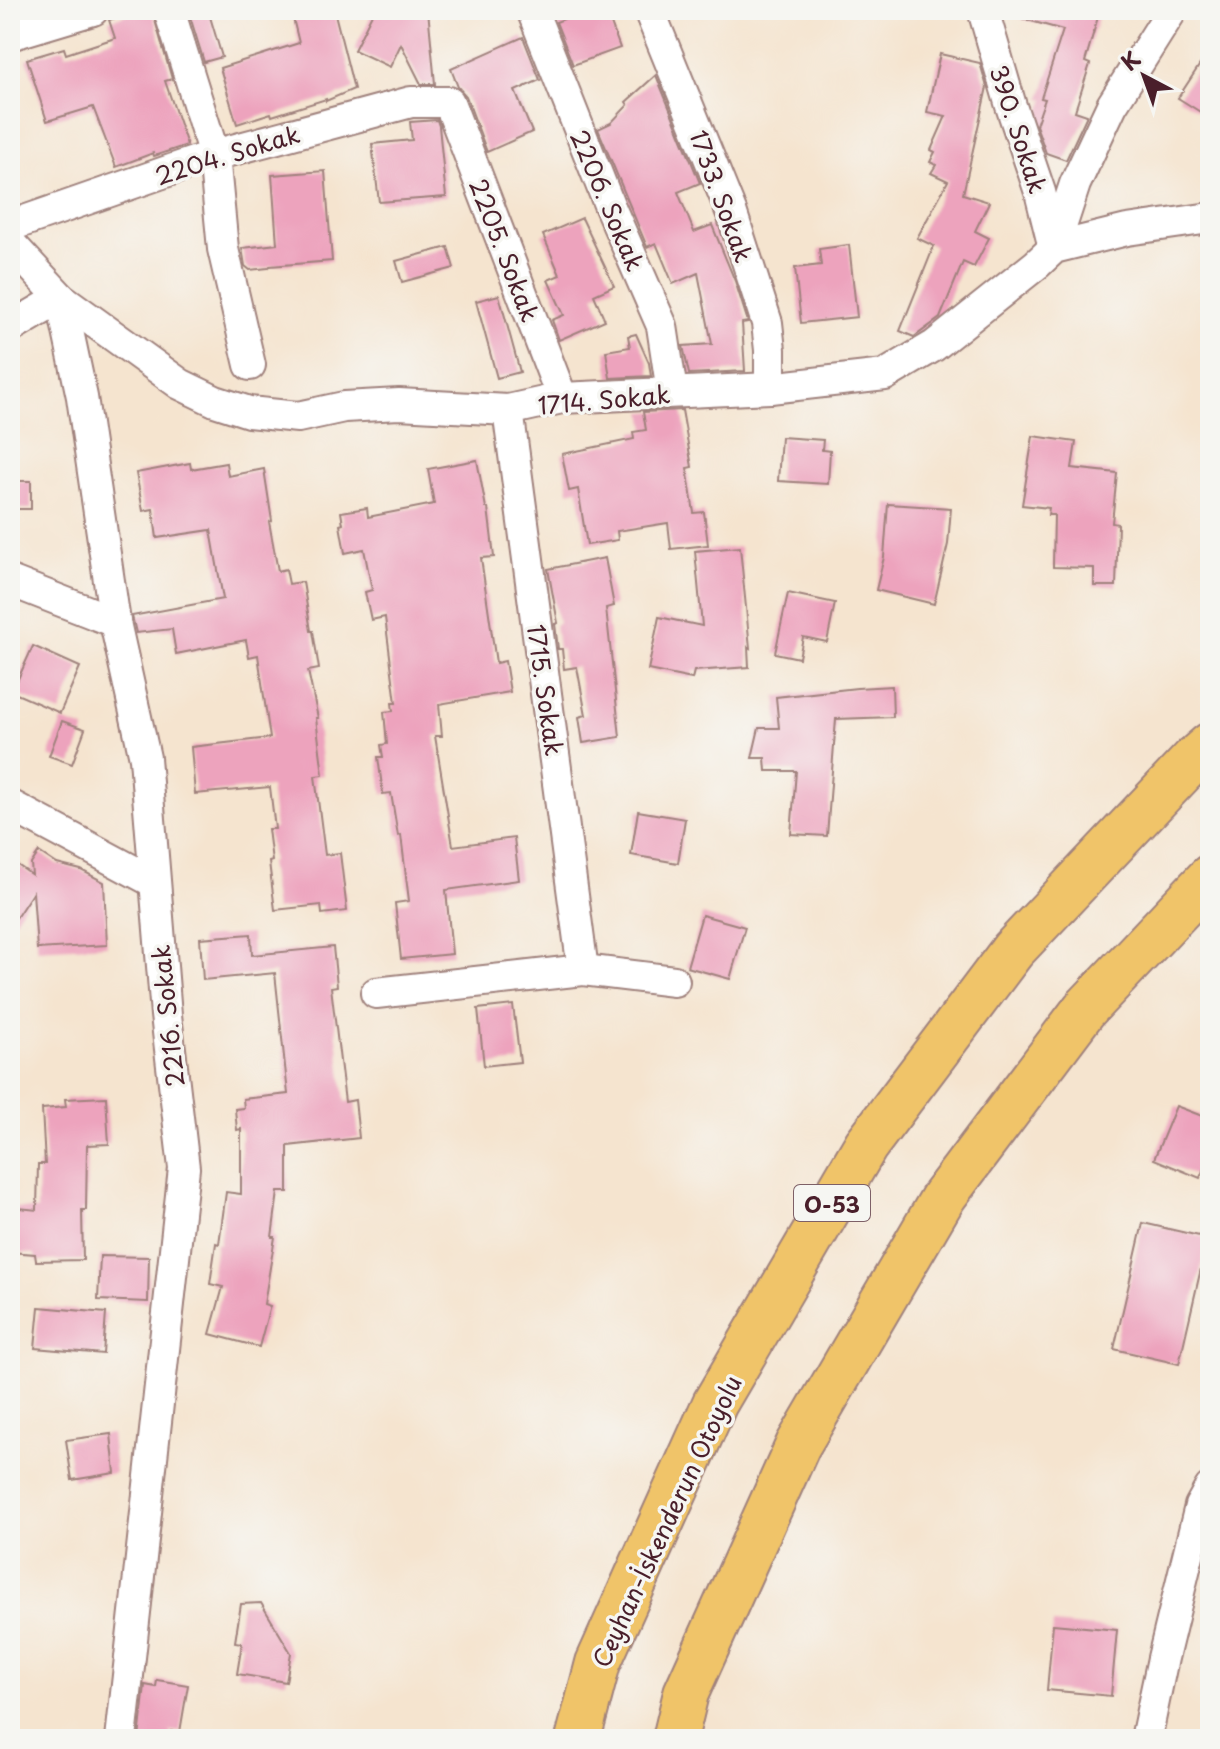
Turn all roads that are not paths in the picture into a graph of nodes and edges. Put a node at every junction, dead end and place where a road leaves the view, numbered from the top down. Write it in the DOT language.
graph roads {
  1 [pos="93,10"];
  2 [pos="169,10"];
  3 [pos="532,10"];
  4 [pos="649,10"];
  5 [pos="983,10"];
  6 [pos="1172,10"];
  7 [pos="10,35"];
  8 [pos="449,102"];
  9 [pos="214,155"];
  10 [pos="1210,218"];
  11 [pos="10,226"];
  12 [pos="10,243"];
  13 [pos="1054,248"];
  14 [pos="61,298"];
  15 [pos="10,328"];
  16 [pos="250,365"];
  17 [pos="770,388"];
  18 [pos="672,392"];
  19 [pos="562,398"];
  20 [pos="508,410"];
  21 [pos="10,581"];
  22 [pos="115,622"];
  23 [pos="1210,745"];
  24 [pos="10,805"];
  25 [pos="1210,877"];
  26 [pos="154,882"];
  27 [pos="583,970"];
  28 [pos="674,981"];
  29 [pos="376,993"];
  30 [pos="798,1445"];
  31 [pos="1210,1488"];
  32 [pos="121,1739"];
  33 [pos="576,1739"];
  34 [pos="675,1739"];
  35 [pos="699,1739"];
  36 [pos="1146,1739"];
  1 -- 7 [label="street"];
  2 -- 9 [label="street"];
  3 -- 18 [label="street, 2206. Sokak"];
  4 -- 17 [label="street, 1733. Sokak"];
  5 -- 13 [label="street, 390. Sokak"];
  6 -- 13 [label="street"];
  8 -- 9 [label="street, 2204. Sokak"];
  8 -- 19 [label="street, 2205. Sokak"];
  9 -- 11 [label="street, 2204. Sokak"];
  9 -- 16 [label="street"];
  10 -- 13 [label="street, 1714. Sokak"];
  12 -- 14 [label="street, 1714. Sokak"];
  13 -- 17 [label="street, 1714. Sokak"];
  14 -- 15 [label="street"];
  14 -- 20 [label="street, 1714. Sokak"];
  14 -- 22 [label="street, 2216. Sokak"];
  17 -- 18 [label="street, 1714. Sokak"];
  18 -- 19 [label="street, 1714. Sokak"];
  19 -- 20 [label="street, 1714. Sokak"];
  20 -- 27 [label="street, 1715. Sokak"];
  21 -- 22 [label="street"];
  22 -- 26 [label="street, 2216. Sokak"];
  23 -- 33 [label="highway, Ceyhan-İskenderun Otoyolu / O-53"];
  24 -- 26 [label="street"];
  25 -- 30 [label="highway"];
  26 -- 32 [label="street, 2216. Sokak"];
  27 -- 28 [label="street"];
  27 -- 29 [label="street"];
  30 -- 34 [label="highway"];
  30 -- 35 [label="highway"];
  31 -- 36 [label="street"];
}
